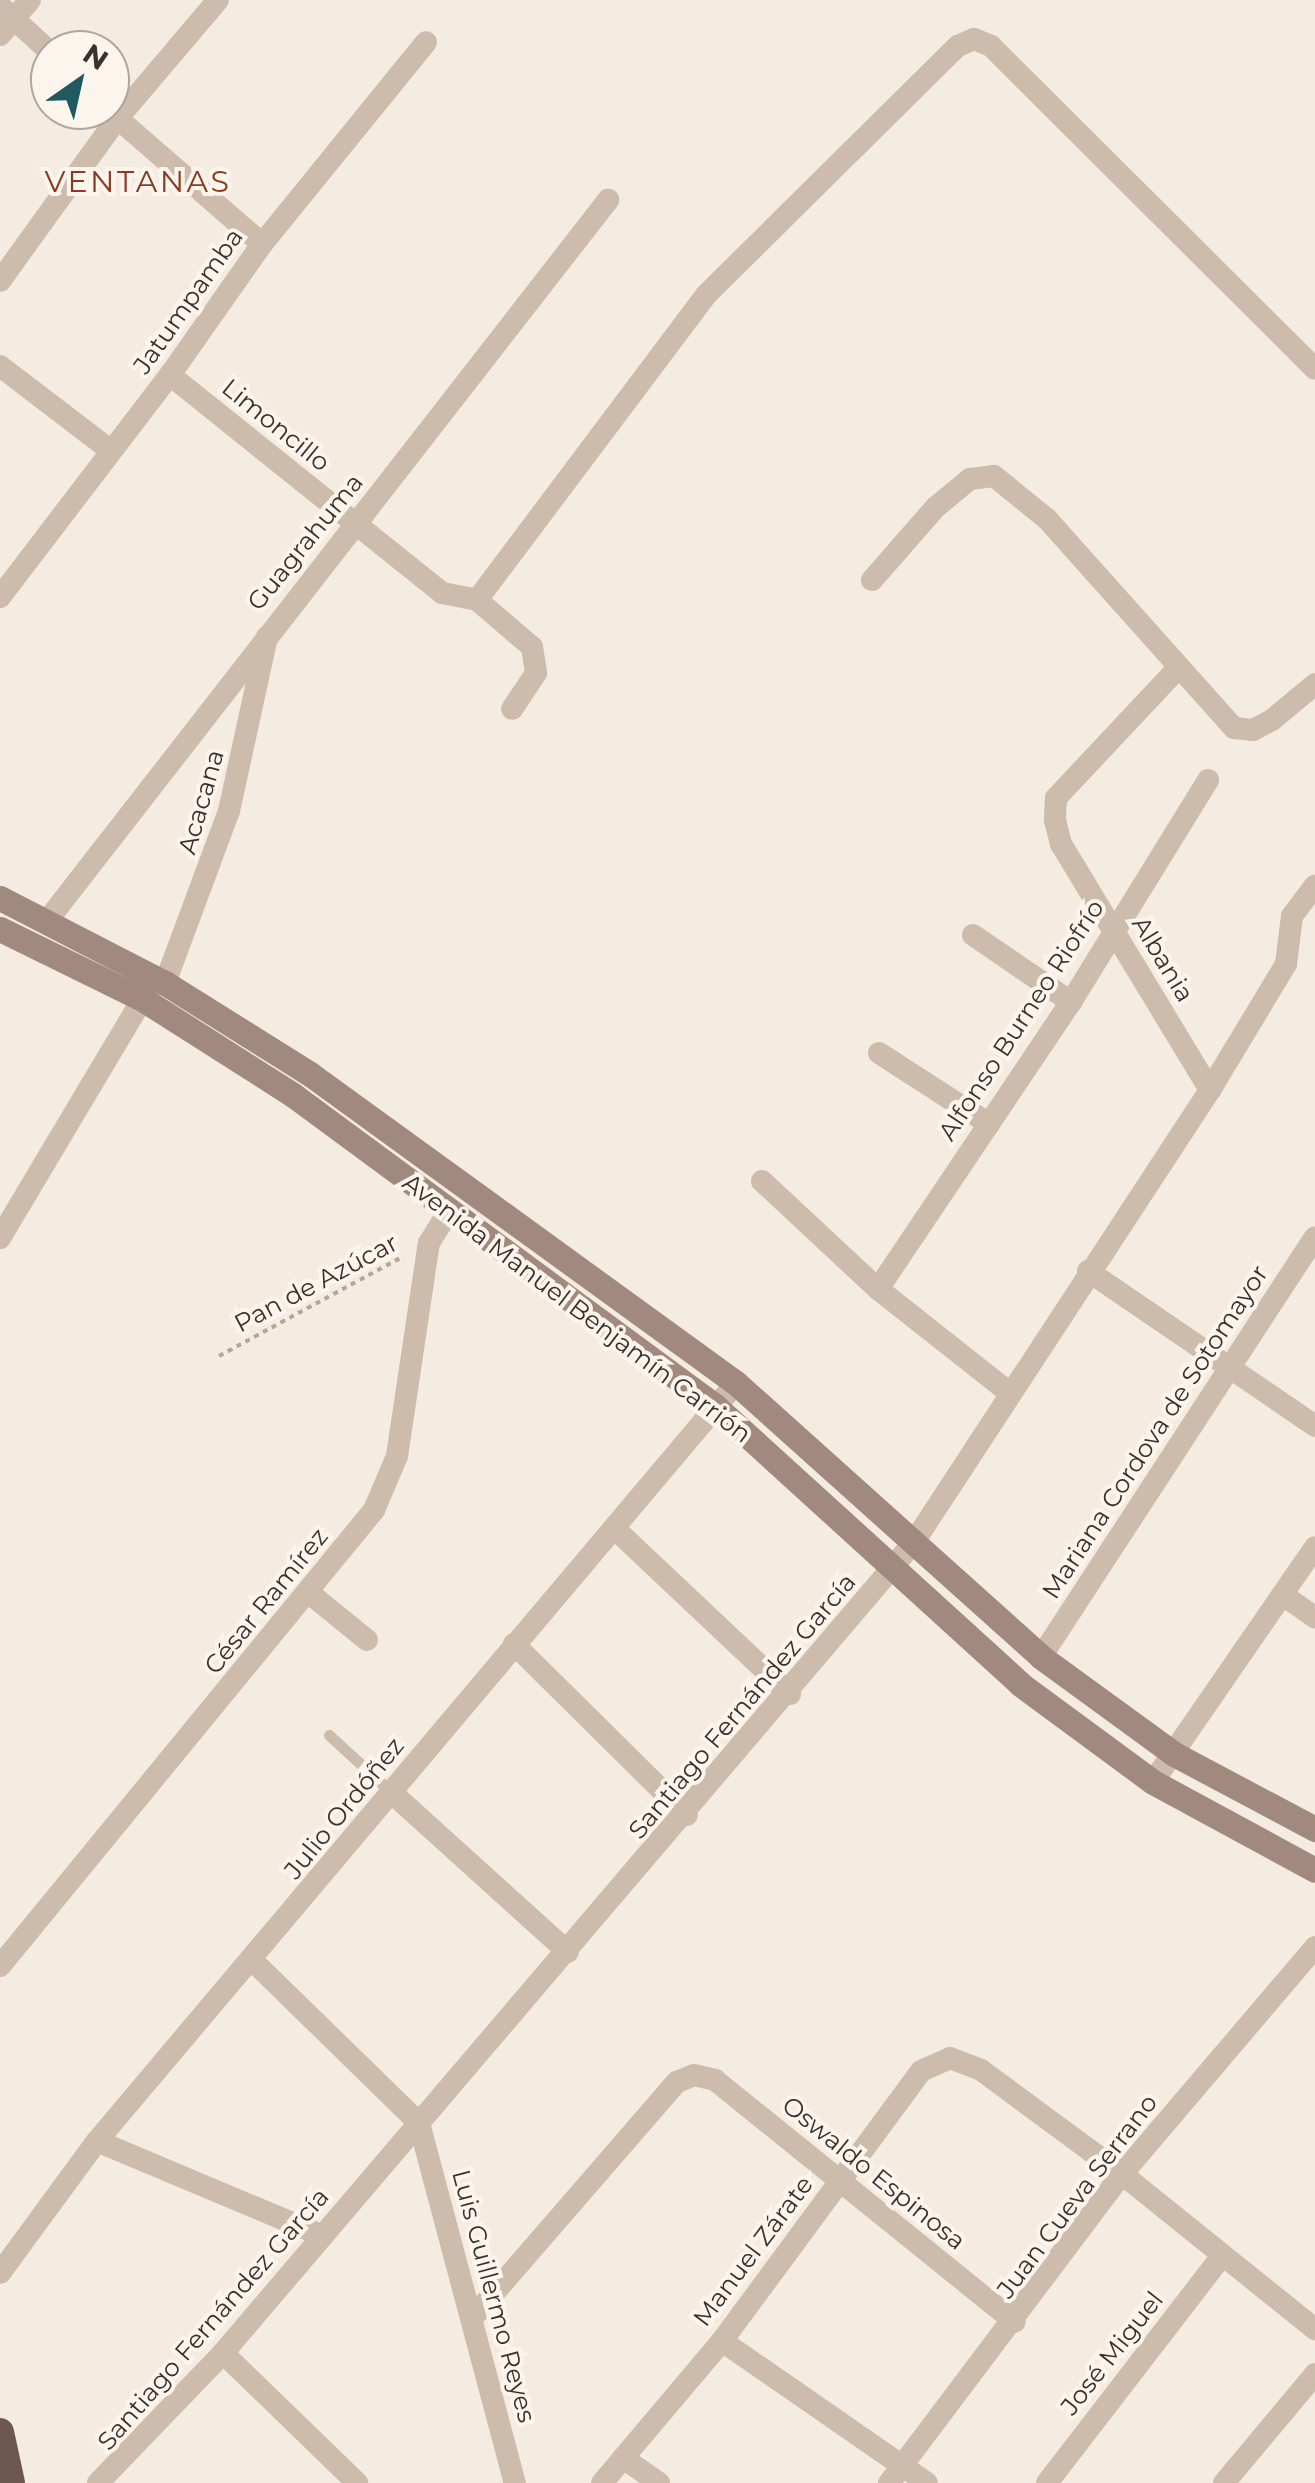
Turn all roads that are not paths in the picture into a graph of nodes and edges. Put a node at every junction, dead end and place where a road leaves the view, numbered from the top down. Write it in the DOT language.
graph roads {
  1 [pos="218,0"];
  2 [pos="11,15"];
  3 [pos="30,33"];
  4 [pos="426,42"];
  5 [pos="130,95"];
  6 [pos="101,130"];
  7 [pos="130,130"];
  8 [pos="608,200"];
  9 [pos="262,244"];
  10 [pos="0,281"];
  11 [pos="0,366"];
  12 [pos="1315,369"];
  13 [pos="170,376"];
  14 [pos="110,450"];
  15 [pos="357,525"];
  16 [pos="872,580"];
  17 [pos="0,597"];
  18 [pos="477,600"];
  19 [pos="268,631"];
  20 [pos="1179,668"];
  21 [pos="1315,684"];
  22 [pos="512,709"];
  23 [pos="1208,780"];
  24 [pos="1315,886"];
  25 [pos="0,898"];
  26 [pos="47,921"];
  27 [pos="1112,928"];
  28 [pos="0,929"];
  29 [pos="973,934"];
  30 [pos="154,987"];
  31 [pos="1071,1002"];
  32 [pos="879,1053"];
  33 [pos="1210,1090"];
  34 [pos="989,1124"];
  35 [pos="762,1181"];
  36 [pos="449,1211"];
  37 [pos="1315,1237"];
  38 [pos="0,1238"];
  39 [pos="1088,1272"];
  40 [pos="878,1288"];
  41 [pos="1230,1368"];
  42 [pos="736,1383"];
  43 [pos="1007,1392"];
  44 [pos="715,1406"];
  45 [pos="1315,1426"];
  46 [pos="614,1528"];
  47 [pos="914,1542"];
  48 [pos="1315,1547"];
  49 [pos="893,1568"];
  50 [pos="308,1592"];
  51 [pos="1283,1596"];
  52 [pos="1315,1618"];
  53 [pos="367,1640"];
  54 [pos="514,1644"];
  55 [pos="1041,1658"];
  56 [pos="790,1694"];
  57 [pos="329,1736"];
  58 [pos="1174,1754"];
  59 [pos="1153,1782"];
  60 [pos="392,1793"];
  61 [pos="687,1815"];
  62 [pos="1315,1830"];
  63 [pos="1315,1870"];
  64 [pos="1315,1948"];
  65 [pos="568,1952"];
  66 [pos="254,1962"];
  67 [pos="0,1966"];
  68 [pos="419,2123"];
  69 [pos="96,2141"];
  70 [pos="1122,2174"];
  71 [pos="838,2182"];
  72 [pos="323,2236"];
  73 [pos="1222,2256"];
  74 [pos="0,2273"];
  75 [pos="474,2316"];
  76 [pos="1015,2322"];
  77 [pos="1315,2329"];
  78 [pos="722,2340"];
  79 [pos="223,2353"];
  80 [pos="1315,2374"];
  81 [pos="0,2432"];
  82 [pos="623,2458"];
  83 [pos="904,2464"];
  84 [pos="344,2479"];
  85 [pos="11,2483"];
  86 [pos="98,2483"];
  87 [pos="515,2483"];
  88 [pos="602,2483"];
  89 [pos="658,2483"];
  90 [pos="889,2483"];
  91 [pos="927,2483"];
  92 [pos="1047,2483"];
  93 [pos="1224,2483"];
  1 -- 5 [label="street"];
  2 -- 3 [label="street"];
  4 -- 9 [label="street, Jatumpamba"];
  6 -- 10 [label="street"];
  7 -- 9 [label="street"];
  8 -- 15 [label="street, Guagrahuma"];
  9 -- 13 [label="street, Jatumpamba"];
  11 -- 14 [label="street"];
  12 -- 18 [label="street"];
  13 -- 14 [label="street, Jatumpamba"];
  13 -- 15 [label="street, Limoncillo"];
  14 -- 17 [label="street, Jatumpamba"];
  15 -- 18 [label="street, Limoncillo"];
  15 -- 19 [label="street, Guagrahuma"];
  16 -- 20 [label="street"];
  18 -- 22 [label="street, Limoncillo"];
  19 -- 26 [label="street, Guagrahuma"];
  19 -- 30 [label="street, Acacana"];
  20 -- 21 [label="street"];
  20 -- 27 [label="street, Albania"];
  23 -- 27 [label="street, Alfonso Burneo Riofrío"];
  24 -- 33 [label="street, Santiago Fernández García"];
  25 -- 26 [label="main road, Avenida Manuel Benjamín Carrión"];
  26 -- 30 [label="main road, Avenida Manuel Benjamín Carrión"];
  27 -- 31 [label="street, Alfonso Burneo Riofrío"];
  27 -- 33 [label="street, Albania"];
  28 -- 30 [label="main road, Avenida Manuel Benjamín Carrión"];
  29 -- 31 [label="street"];
  30 -- 36 [label="main road, Avenida Manuel Benjamín Carrión"];
  30 -- 38 [label="street, Acacana"];
  30 -- 42 [label="main road, Avenida Manuel Benjamín Carrión"];
  31 -- 34 [label="street, Alfonso Burneo Riofrío"];
  32 -- 34 [label="street"];
  33 -- 39 [label="street, Santiago Fernández García"];
  34 -- 40 [label="street, Alfonso Burneo Riofrío"];
  35 -- 40 [label="street"];
  36 -- 44 [label="main road, Avenida Manuel Benjamín Carrión"];
  36 -- 50 [label="street, César Ramírez"];
  37 -- 41 [label="street, Mariana Cordova de Sotomayor"];
  39 -- 41 [label="street"];
  39 -- 43 [label="street, Santiago Fernández García"];
  40 -- 43 [label="street"];
  41 -- 45 [label="street"];
  41 -- 55 [label="street, Mariana Cordova de Sotomayor"];
  42 -- 44 [label="street, Julio Ordóñez"];
  42 -- 47 [label="main road, Avenida Manuel Benjamín Carrión"];
  43 -- 47 [label="street, Santiago Fernández García"];
  44 -- 46 [label="street, Julio Ordóñez"];
  44 -- 49 [label="main road, Avenida Manuel Benjamín Carrión"];
  46 -- 54 [label="street, Julio Ordóñez"];
  46 -- 56 [label="street"];
  47 -- 49 [label="street, Santiago Fernández García"];
  47 -- 55 [label="main road, Avenida Manuel Benjamín Carrión"];
  48 -- 51 [label="street"];
  49 -- 56 [label="street, Santiago Fernández García"];
  49 -- 59 [label="main road, Avenida Manuel Benjamín Carrión"];
  50 -- 53 [label="street"];
  50 -- 67 [label="street, César Ramírez"];
  51 -- 52 [label="street"];
  51 -- 58 [label="street"];
  54 -- 60 [label="street, Julio Ordóñez"];
  54 -- 61 [label="street"];
  55 -- 58 [label="main road, Avenida Manuel Benjamín Carrión"];
  56 -- 61 [label="street, Santiago Fernández García"];
  57 -- 60 [label="lane"];
  58 -- 59 [label="street"];
  58 -- 62 [label="main road, Avenida Manuel Benjamín Carrión"];
  59 -- 63 [label="main road, Avenida Manuel Benjamín Carrión"];
  60 -- 65 [label="street"];
  60 -- 66 [label="street, Julio Ordóñez"];
  61 -- 65 [label="street, Santiago Fernández García"];
  64 -- 70 [label="street, Juan Cueva Serrano"];
  65 -- 68 [label="street, Santiago Fernández García"];
  66 -- 68 [label="street"];
  66 -- 69 [label="street, Julio Ordóñez"];
  68 -- 72 [label="street, Santiago Fernández García"];
  68 -- 75 [label="street, Luis Guillermo Reyes"];
  69 -- 72 [label="street"];
  69 -- 74 [label="street, Julio Ordóñez"];
  70 -- 71 [label="street, Manuel Zárate"];
  70 -- 73 [label="street"];
  70 -- 76 [label="street, Juan Cueva Serrano"];
  71 -- 75 [label="street, Oswaldo Espinosa"];
  71 -- 76 [label="street, Oswaldo Espinosa"];
  71 -- 78 [label="street, Manuel Zárate"];
  72 -- 79 [label="street, Santiago Fernández García"];
  73 -- 77 [label="street"];
  73 -- 92 [label="street, José Miguel"];
  75 -- 87 [label="street, Luis Guillermo Reyes"];
  76 -- 83 [label="street, Juan Cueva Serrano"];
  78 -- 82 [label="street, Manuel Zárate"];
  78 -- 83 [label="street"];
  79 -- 84 [label="street"];
  79 -- 86 [label="street, Santiago Fernández García"];
  80 -- 93 [label="street"];
  81 -- 85 [label="highway"];
  82 -- 88 [label="street, Manuel Zárate"];
  82 -- 89 [label="street"];
  83 -- 90 [label="street, Juan Cueva Serrano"];
  83 -- 91 [label="street"];
}
